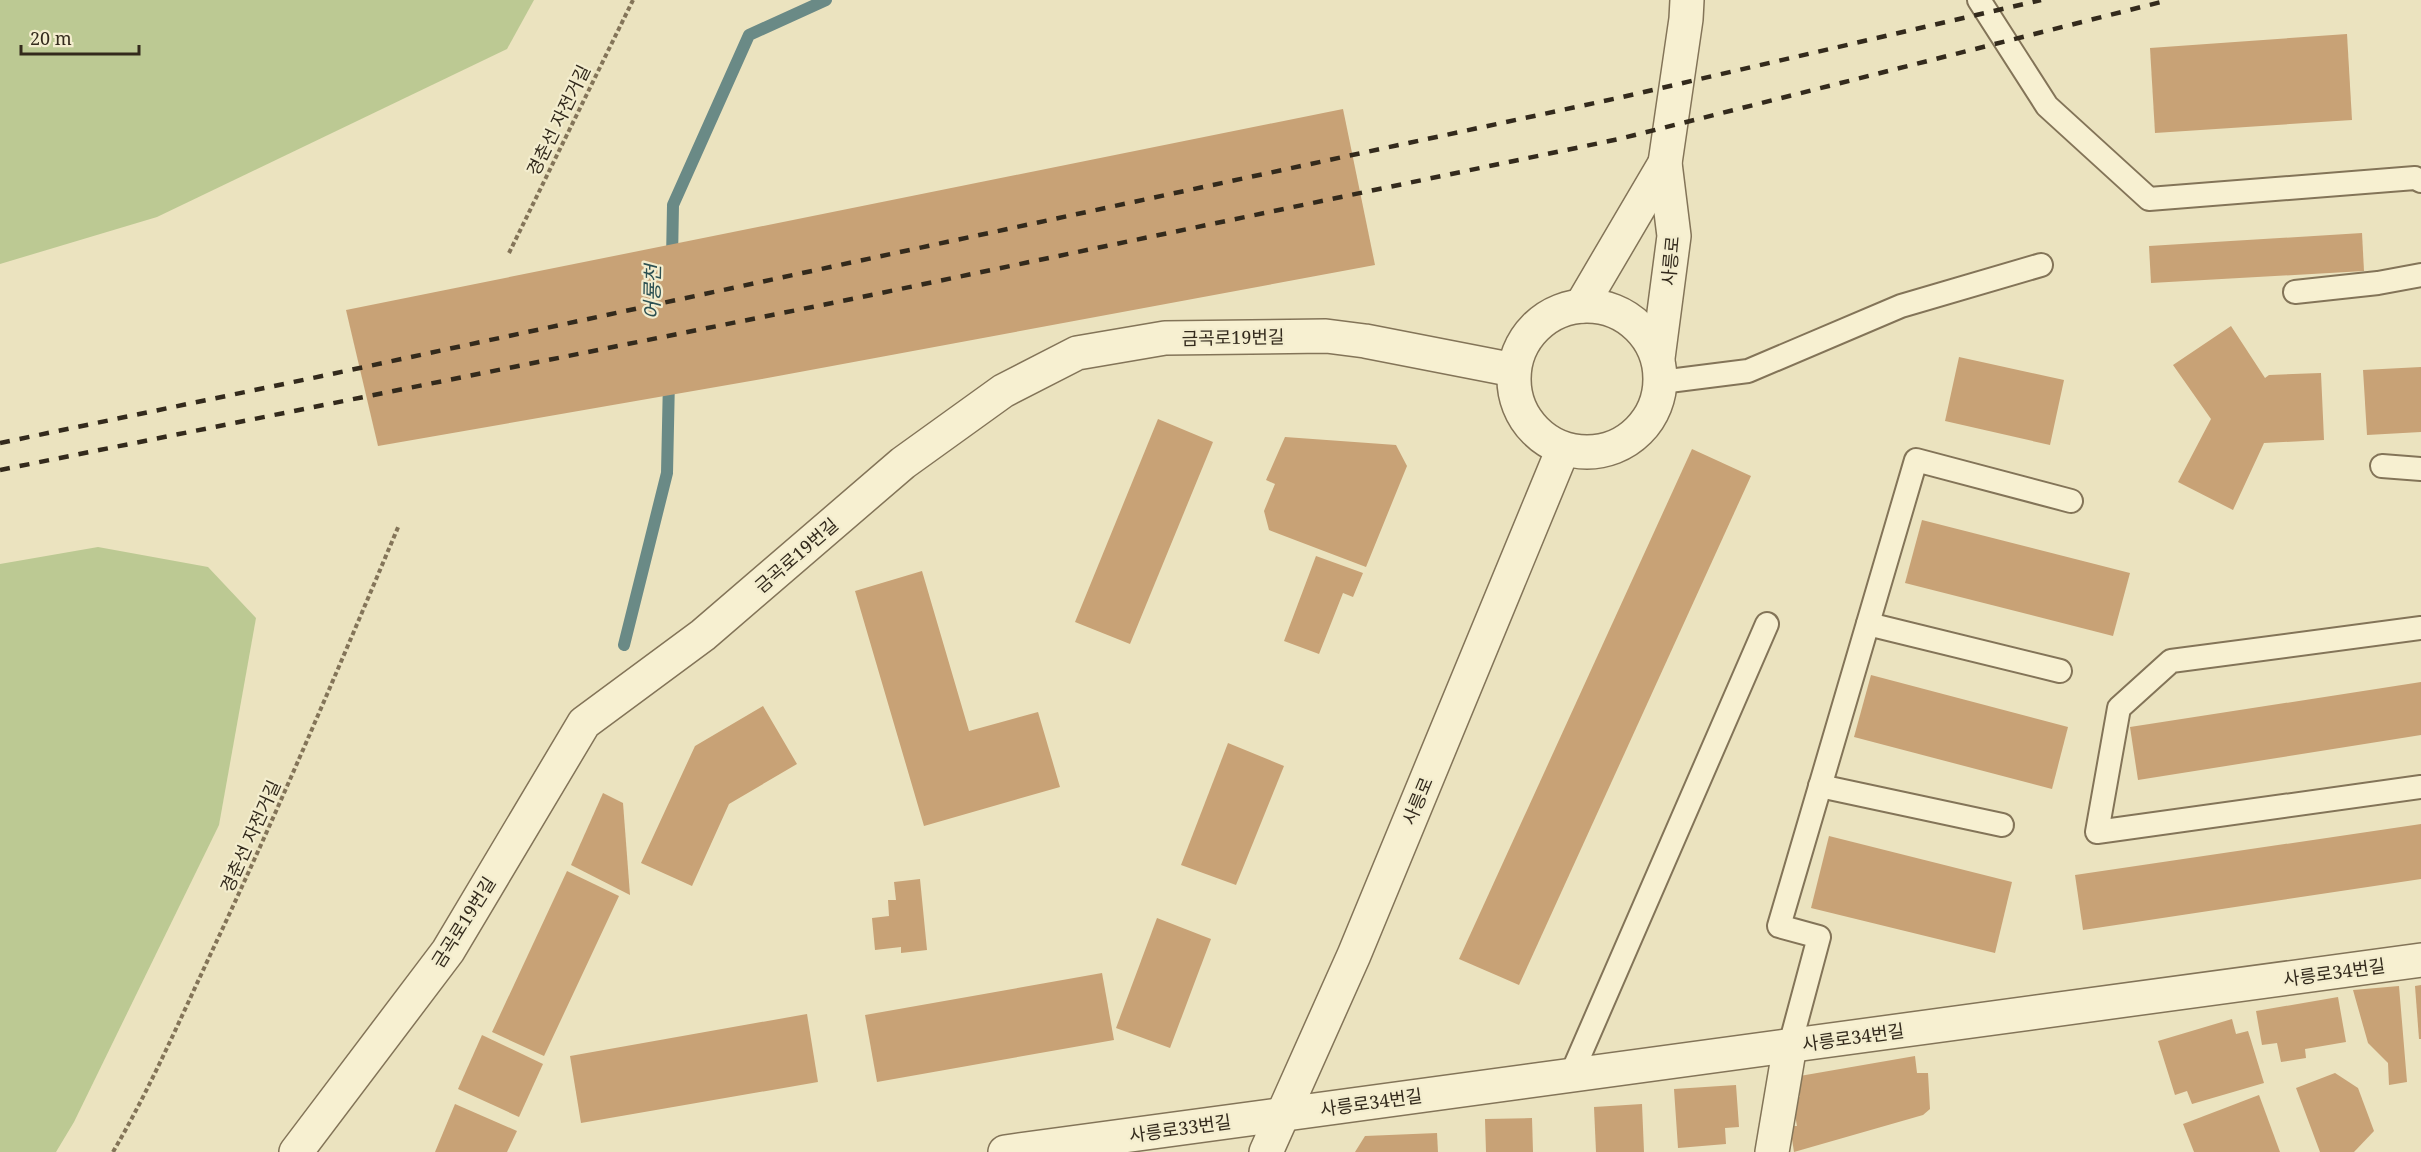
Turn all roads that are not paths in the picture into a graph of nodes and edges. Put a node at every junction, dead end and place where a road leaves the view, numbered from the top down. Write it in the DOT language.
graph roads {
  1 [pos="1687,0"];
  2 [pos="1979,0"];
  3 [pos="1665,163"];
  4 [pos="2421,181"];
  5 [pos="2041,265"];
  6 [pos="2421,275"];
  7 [pos="2295,292"];
  8 [pos="1581,306"];
  9 [pos="1514,370"];
  10 [pos="1660,370"];
  11 [pos="1563,448"];
  12 [pos="2382,466"];
  13 [pos="2421,469"];
  14 [pos="2071,501"];
  15 [pos="1767,624"];
  16 [pos="1868,624"];
  17 [pos="2421,628"];
  18 [pos="2060,670"];
  19 [pos="1820,786"];
  20 [pos="2421,787"];
  21 [pos="2002,825"];
  22 [pos="2421,960"];
  23 [pos="1790,1045"];
  24 [pos="1571,1075"];
  25 [pos="1284,1114"];
  26 [pos="308,1148"];
  27 [pos="1005,1152"];
  28 [pos="1266,1152"];
  29 [pos="1772,1152"];
  1 -- 3 [label="street, 사릉로"];
  2 -- 4 [label="lane"];
  3 -- 8 [label="street, 사릉로"];
  3 -- 10 [label="street, 사릉로"];
  5 -- 10 [label="lane"];
  6 -- 7 [label="lane"];
  8 -- 9 [label="street, 사릉로"];
  8 -- 10 [label="street, 사릉로"];
  9 -- 11 [label="street, 사릉로"];
  9 -- 26 [label="street, 금곡로19번길"];
  10 -- 11 [label="street, 사릉로"];
  11 -- 25 [label="street, 사릉로"];
  12 -- 13 [label="lane"];
  14 -- 16 [label="lane"];
  15 -- 24 [label="lane"];
  16 -- 18 [label="lane"];
  16 -- 19 [label="lane"];
  17 -- 20 [label="lane"];
  19 -- 21 [label="lane"];
  19 -- 23 [label="lane"];
  22 -- 23 [label="street, 사릉로34번길"];
  23 -- 24 [label="street, 사릉로34번길"];
  23 -- 29 [label="street"];
  24 -- 25 [label="street, 사릉로34번길"];
  25 -- 27 [label="street, 사릉로33번길"];
  25 -- 28 [label="street, 사릉로"];
}
